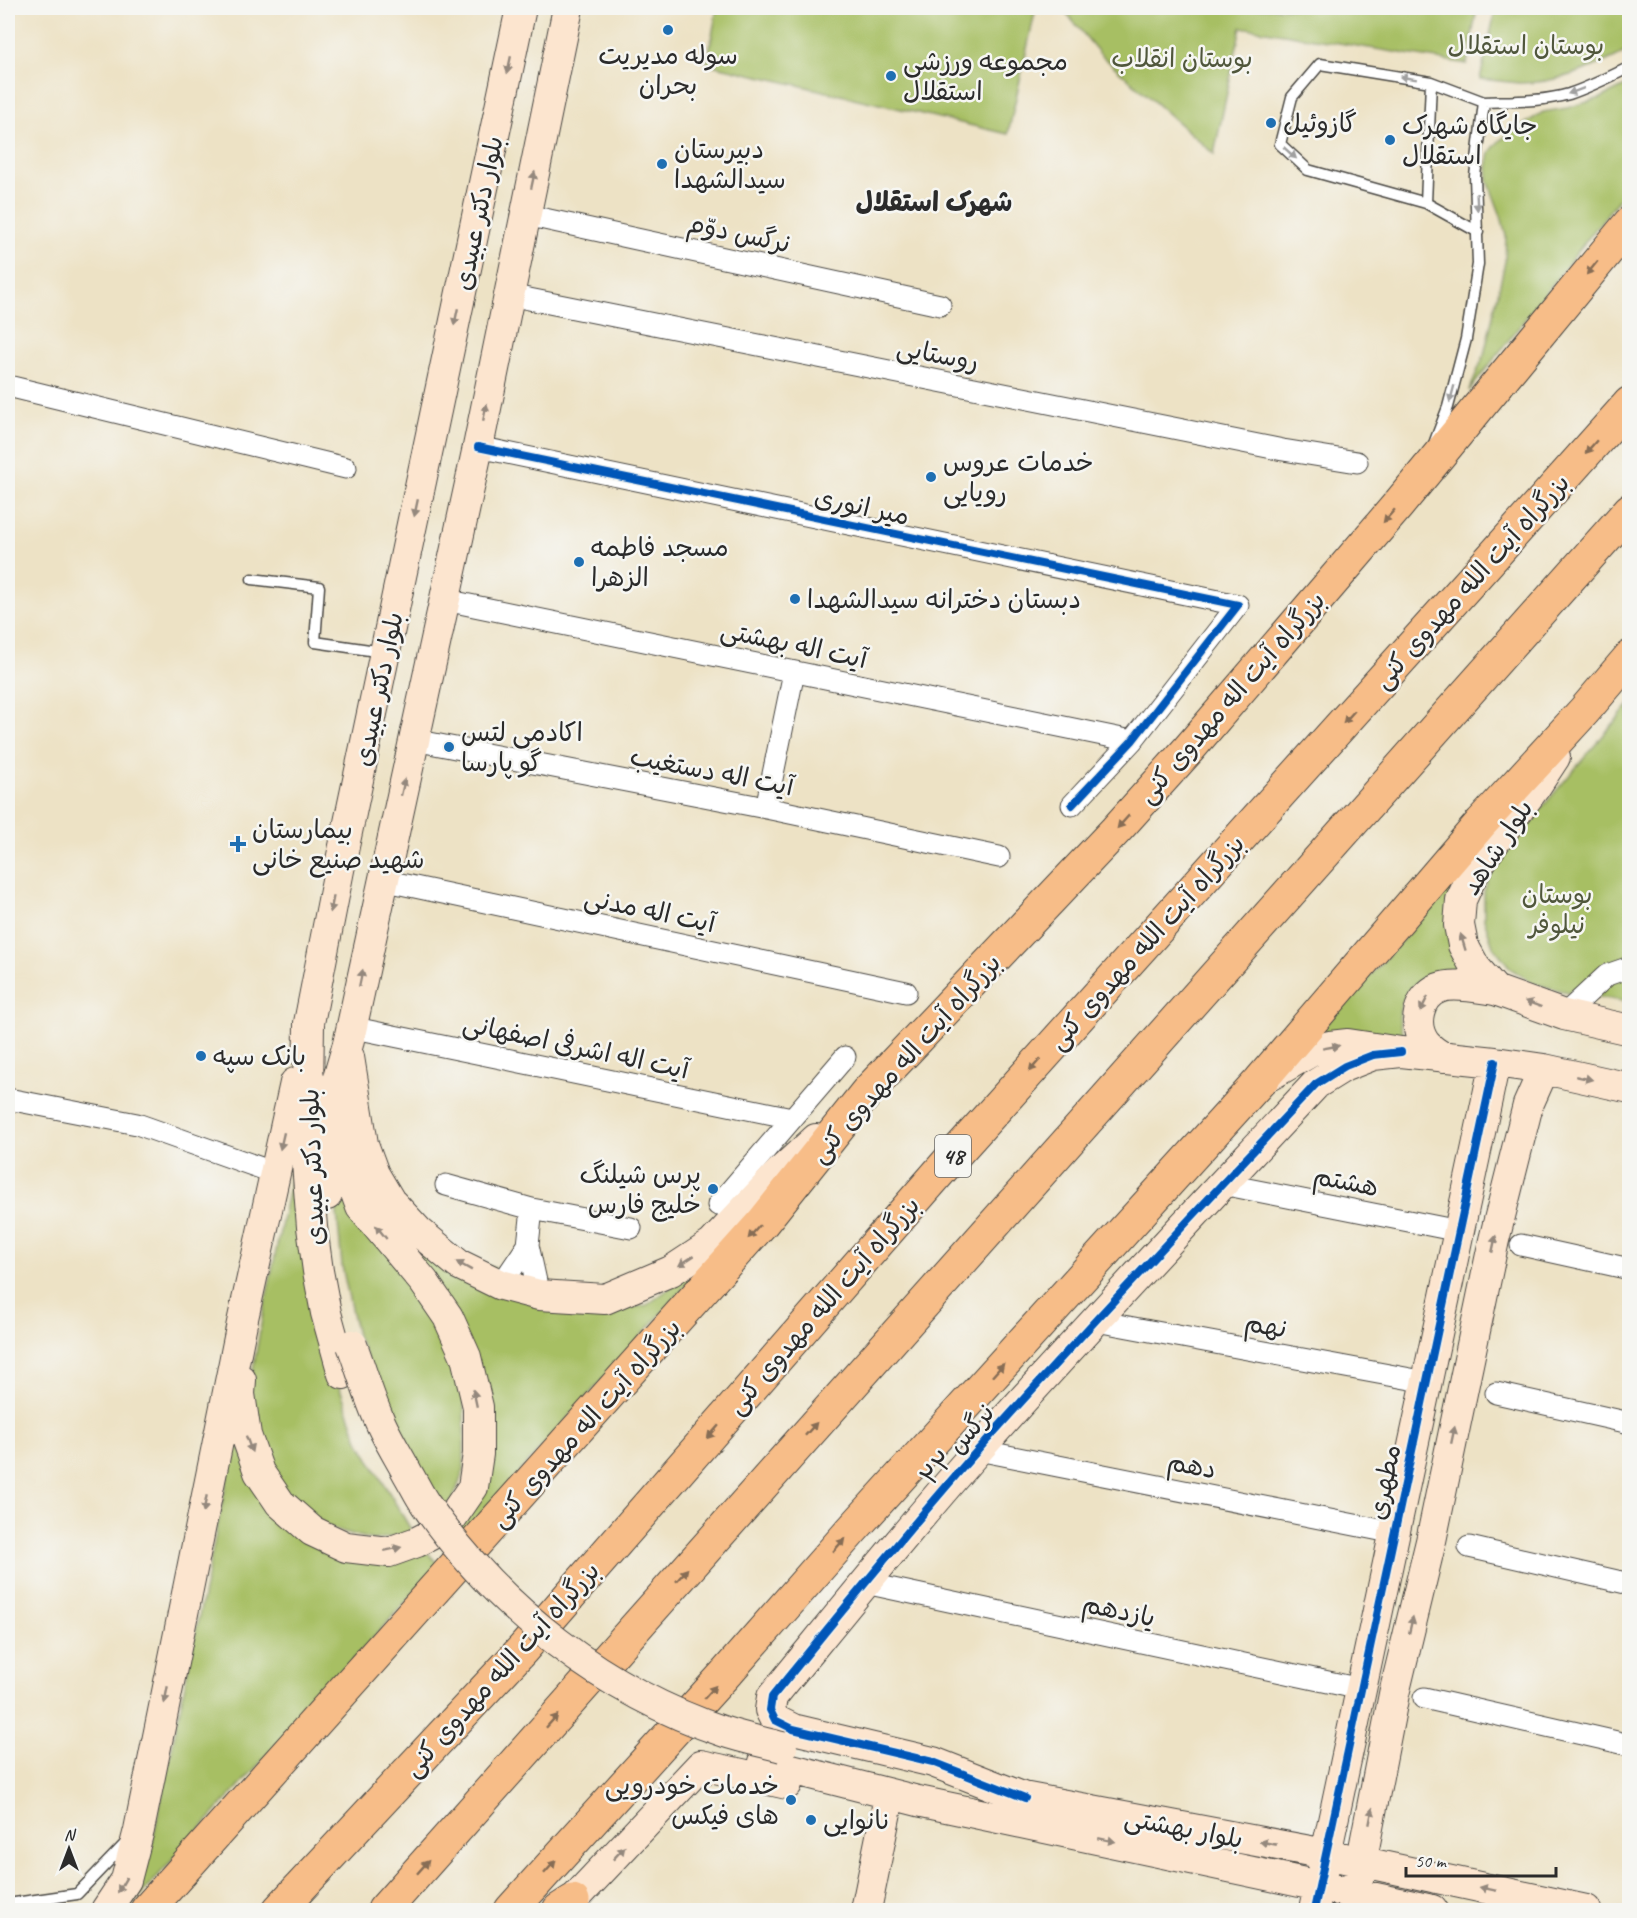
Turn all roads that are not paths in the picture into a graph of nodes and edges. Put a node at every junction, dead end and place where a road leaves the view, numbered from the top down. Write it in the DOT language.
graph roads {
  1 [pos="521,8"];
  2 [pos="568,8"];
  3 [pos="1629,67"];
  4 [pos="1431,82"];
  5 [pos="1484,102"];
  6 [pos="1426,203"];
  7 [pos="526,215"];
  8 [pos="1629,223"];
  9 [pos="1478,232"];
  10 [pos="509,295"];
  11 [pos="940,305"];
  12 [pos="8,387"];
  13 [pos="1629,403"];
  14 [pos="478,447"];
  15 [pos="1357,462"];
  16 [pos="346,468"];
  17 [pos="1420,478"];
  18 [pos="1629,510"];
  19 [pos="252,579"];
  20 [pos="445,600"];
  21 [pos="386,652"];
  22 [pos="1629,657"];
  23 [pos="794,672"];
  24 [pos="1584,711"];
  25 [pos="414,740"];
  26 [pos="1132,741"];
  27 [pos="1072,805"];
  28 [pos="766,808"];
  29 [pos="999,857"];
  30 [pos="382,880"];
  31 [pos="1629,967"];
  32 [pos="1495,990"];
  33 [pos="906,992"];
  34 [pos="1564,1015"];
  35 [pos="309,1023"];
  36 [pos="1629,1030"];
  37 [pos="349,1035"];
  38 [pos="1401,1052"];
  39 [pos="845,1057"];
  40 [pos="1443,1057"];
  41 [pos="1495,1062"];
  42 [pos="1544,1069"];
  43 [pos="1260,1081"];
  44 [pos="1629,1088"];
  45 [pos="335,1089"];
  46 [pos="867,1092"];
  47 [pos="8,1099"];
  48 [pos="792,1118"];
  49 [pos="1483,1119"];
  50 [pos="1522,1126"];
  51 [pos="275,1173"];
  52 [pos="1222,1184"];
  53 [pos="446,1185"];
  54 [pos="718,1205"];
  55 [pos="532,1209"];
  56 [pos="631,1227"];
  57 [pos="1459,1231"];
  58 [pos="528,1245"];
  59 [pos="1521,1245"];
  60 [pos="1629,1269"];
  61 [pos="501,1285"];
  62 [pos="539,1295"];
  63 [pos="1096,1321"];
  64 [pos="242,1323"];
  65 [pos="1427,1382"];
  66 [pos="1496,1393"];
  67 [pos="1629,1423"];
  68 [pos="978,1450"];
  69 [pos="1395,1533"];
  70 [pos="1469,1547"];
  71 [pos="865,1583"];
  72 [pos="1629,1584"];
  73 [pos="1361,1689"];
  74 [pos="1424,1698"];
  75 [pos="1629,1745"];
  76 [pos="773,1754"];
  77 [pos="1025,1798"];
  78 [pos="886,1807"];
  79 [pos="139,1830"];
  80 [pos="1067,1832"];
  81 [pos="1326,1854"];
  82 [pos="1362,1862"];
  83 [pos="1317,1898"];
  84 [pos="1353,1902"];
  85 [pos="8,1904"];
  86 [pos="565,1907"];
  87 [pos="106,1911"];
  88 [pos="147,1911"];
  89 [pos="279,1911"];
  90 [pos="384,1911"];
  91 [pos="511,1911"];
  92 [pos="866,1911"];
  93 [pos="1432,1911"];
  94 [pos="1586,1911"];
  1 -- 21 [label="main road, بلوار دکتر عبیدی, one-way"];
  7 -- 2 [label="main road, بلوار دکتر عبیدی, one-way"];
  3 -- 5 [label="lane, one-way"];
  4 -- 5 [label="lane"];
  4 -- 6 [label="lane"];
  4 -- 6 [label="lane, one-way"];
  5 -- 9 [label="lane, one-way"];
  6 -- 9 [label="lane"];
  7 -- 10 [label="main road, بلوار دکتر عبیدی"];
  7 -- 11 [label="street, نرگس دوّم"];
  8 -- 17 [label="main road, بزرگراه آیت اله مهدوی کنی, one-way"];
  9 -- 17 [label="lane, one-way"];
  14 -- 10 [label="main road, بلوار دکتر عبیدی, one-way"];
  10 -- 15 [label="street, روستایی"];
  12 -- 16 [label="street"];
  13 -- 89 [label="main road, بزرگراه آیت الله مهدوی کنی / 48, one-way"];
  14 -- 20 [label="main road, بلوار دکتر عبیدی"];
  14 -- 26 [label="street, میر انوری"];
  17 -- 46 [label="main road, بزرگراه آیت اله مهدوی کنی, one-way"];
  90 -- 18 [label="main road, one-way"];
  19 -- 21 [label="lane"];
  20 -- 23 [label="street, آیت اله بهشتی"];
  20 -- 25 [label="main road, بلوار دکتر عبیدی"];
  21 -- 35 [label="main road, بلوار دکتر عبیدی, one-way"];
  22 -- 24 [label="main road"];
  23 -- 26 [label="street, آیت اله بهشتی"];
  23 -- 28 [label="street"];
  32 -- 24 [label="main road, بلوار شاهد, one-way"];
  24 -- 43 [label="main road"];
  25 -- 28 [label="street, آیت اله دستغیب"];
  30 -- 25 [label="main road, بلوار دکتر عبیدی, one-way"];
  26 -- 27 [label="street"];
  28 -- 29 [label="street, آیت اله دستغیب"];
  30 -- 33 [label="street, آیت اله مدنی"];
  37 -- 30 [label="main road, بلوار دکتر عبیدی, one-way"];
  31 -- 34 [label="street"];
  34 -- 32 [label="main road, بلوار شاهد, one-way"];
  32 -- 40 [label="main road, one-way"];
  34 -- 36 [label="main road, بلوار شاهد"];
  35 -- 51 [label="main road, one-way"];
  35 -- 76 [label="main road, بلوار دکتر عبیدی"];
  37 -- 45 [label="main road, بلوار دکتر عبیدی"];
  37 -- 48 [label="street, آیت اله اشرفی اصفهانی"];
  61 -- 37 [label="main road, one-way"];
  38 -- 40 [label="main road"];
  43 -- 38 [label="main road, one-way"];
  38 -- 52 [label="main road, نرگس ۲۲"];
  39 -- 48 [label="street"];
  40 -- 41 [label="main road"];
  41 -- 42 [label="main road"];
  41 -- 49 [label="main road, مطهری"];
  42 -- 44 [label="main road, one-way"];
  42 -- 50 [label="main road"];
  91 -- 43 [label="main road, one-way"];
  64 -- 45 [label="main road, one-way"];
  45 -- 76 [label="main road, بلوار دکتر عبیدی, bridge"];
  46 -- 62 [label="main road, one-way"];
  46 -- 88 [label="main road, بزرگراه آیت اله مهدوی کنی, one-way"];
  47 -- 51 [label="street"];
  48 -- 54 [label="street"];
  49 -- 50 [label="main road"];
  49 -- 57 [label="main road, مطهری"];
  82 -- 50 [label="main road, one-way"];
  51 -- 64 [label="main road"];
  52 -- 57 [label="street, هشتم"];
  52 -- 63 [label="main road, نرگس ۲۲"];
  53 -- 55 [label="street"];
  55 -- 56 [label="street"];
  55 -- 58 [label="street"];
  57 -- 65 [label="main road, مطهری"];
  58 -- 61 [label="street"];
  58 -- 62 [label="street"];
  59 -- 60 [label="street"];
  61 -- 62 [label="main road"];
  63 -- 65 [label="street, نهم"];
  63 -- 68 [label="main road, نرگس ۲۲"];
  64 -- 79 [label="main road, one-way"];
  65 -- 69 [label="main road, مطهری"];
  66 -- 67 [label="street"];
  68 -- 69 [label="street, دهم"];
  68 -- 71 [label="main road, نرگس ۲۲"];
  69 -- 73 [label="main road, مطهری"];
  70 -- 72 [label="street"];
  71 -- 73 [label="street, یازدهم"];
  71 -- 77 [label="main road, نرگس ۲۲"];
  73 -- 81 [label="main road, مطهری"];
  74 -- 75 [label="street"];
  76 -- 77 [label="main road, بلوار بهشتی"];
  76 -- 80 [label="main road, بلوار بهشتی"];
  81 -- 77 [label="main road, بلوار بهشتی, one-way"];
  78 -- 80 [label="main road"];
  86 -- 78 [label="main road, one-way"];
  78 -- 92 [label="main road"];
  79 -- 85 [label="lane"];
  79 -- 87 [label="main road, one-way"];
  80 -- 83 [label="main road, بلوار بهشتی, one-way"];
  81 -- 82 [label="main road, بلوار بهشتی"];
  81 -- 83 [label="main road, مطهری"];
  82 -- 84 [label="main road"];
  94 -- 82 [label="main road, بلوار بهشتی, one-way"];
  83 -- 84 [label="main road, بلوار بهشتی"];
  84 -- 93 [label="main road, بلوار بهشتی"];
}
